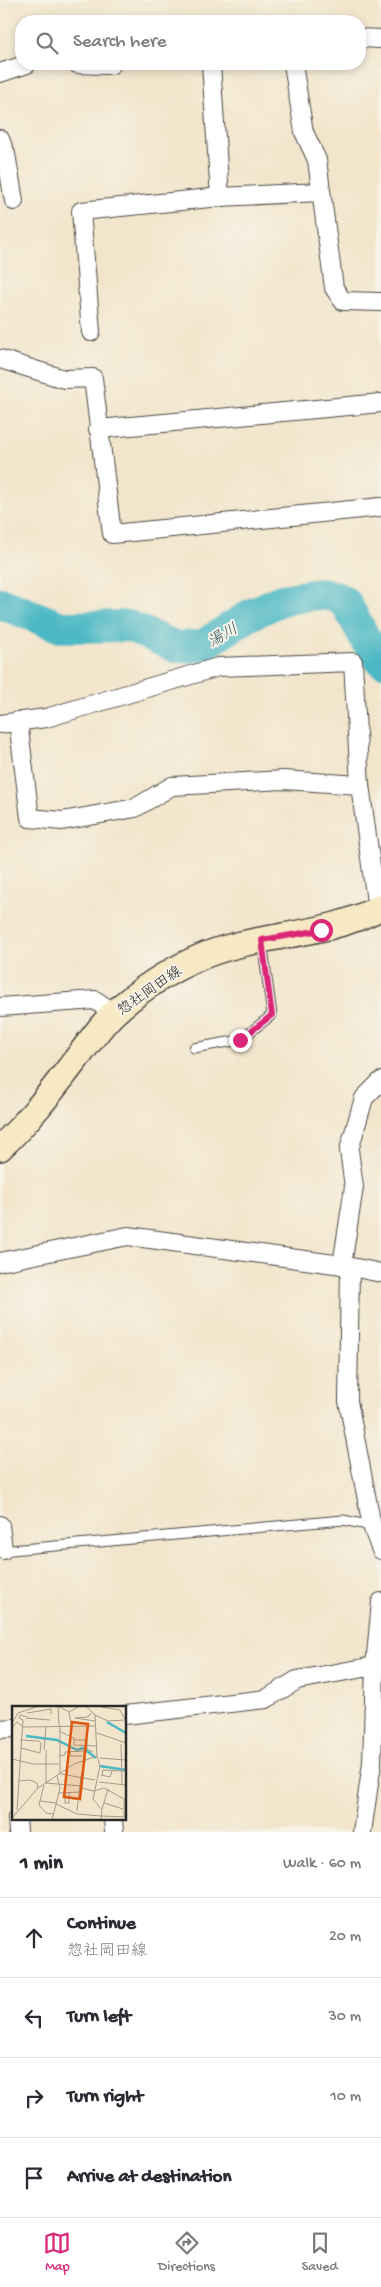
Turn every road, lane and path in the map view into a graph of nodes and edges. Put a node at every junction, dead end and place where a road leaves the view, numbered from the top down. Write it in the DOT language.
graph roads {
  1 [pos="366,38"];
  2 [pos="381,38"];
  3 [pos="15,68"];
  4 [pos="211,70"];
  5 [pos="294,70"];
  6 [pos="0,73"];
  7 [pos="0,139"];
  8 [pos="321,192"];
  9 [pos="220,197"];
  10 [pos="14,201"];
  11 [pos="381,302"];
  12 [pos="91,332"];
  13 [pos="0,359"];
  14 [pos="381,403"];
  15 [pos="98,429"];
  16 [pos="381,507"];
  17 [pos="18,721"];
  18 [pos="0,724"];
  19 [pos="360,785"];
  20 [pos="379,908"];
  21 [pos="262,940"];
  22 [pos="0,1007"];
  23 [pos="114,1013"];
  24 [pos="194,1048"];
  25 [pos="381,1081"];
  26 [pos="0,1148"];
  27 [pos="0,1262"];
  28 [pos="346,1266"];
  29 [pos="381,1273"];
  30 [pos="0,1525"];
  31 [pos="372,1526"];
  32 [pos="381,1550"];
  33 [pos="2,1551"];
  34 [pos="381,1602"];
  35 [pos="375,1666"];
  36 [pos="126,1715"];
  37 [pos="362,1832"];
  1 -- 2 [label="street"];
  3 -- 6 [label="street"];
  4 -- 9 [label="street"];
  5 -- 8 [label="street"];
  7 -- 10 [label="street"];
  8 -- 9 [label="street"];
  8 -- 11 [label="street"];
  9 -- 12 [label="street"];
  13 -- 15 [label="street"];
  14 -- 15 [label="street"];
  15 -- 16 [label="street"];
  17 -- 18 [label="street"];
  17 -- 19 [label="street"];
  17 -- 19 [label="street"];
  19 -- 20 [label="street"];
  20 -- 21 [label="main road, 惣社岡田線"];
  21 -- 23 [label="main road, 惣社岡田線"];
  21 -- 24 [label="lane"];
  22 -- 23 [label="street"];
  23 -- 26 [label="main road, 惣社岡田線"];
  25 -- 28 [label="street"];
  27 -- 28 [label="street"];
  28 -- 29 [label="street"];
  28 -- 31 [label="street"];
  30 -- 33 [label="street"];
  31 -- 32 [label="street"];
  31 -- 33 [label="lane"];
  34 -- 35 [label="street"];
  35 -- 36 [label="street"];
  35 -- 37 [label="street"];
}
